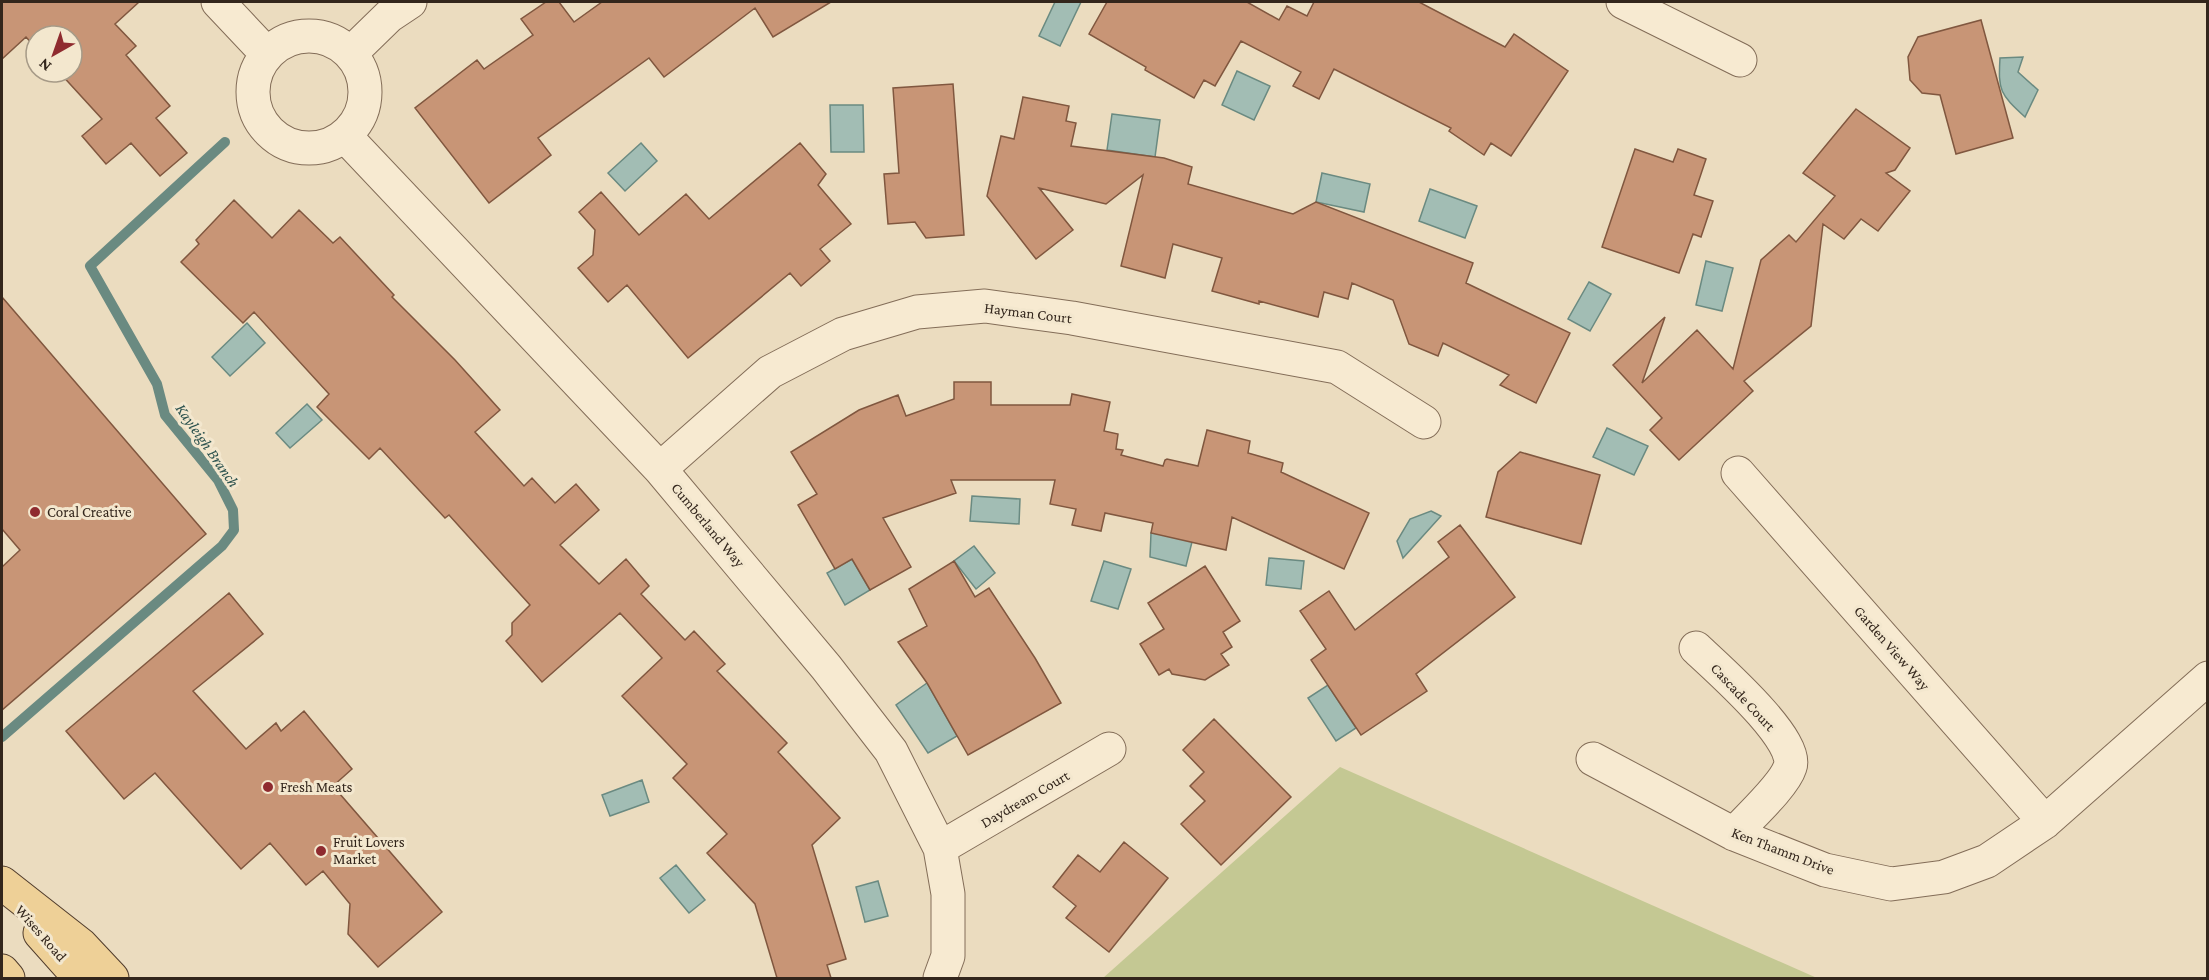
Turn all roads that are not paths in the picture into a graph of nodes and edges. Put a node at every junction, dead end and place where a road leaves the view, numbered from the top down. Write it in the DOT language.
graph roads {
  1 [pos="218,2"];
  2 [pos="410,2"];
  3 [pos="1623,2"];
  4 [pos="267,54"];
  5 [pos="350,54"];
  6 [pos="1740,60"];
  7 [pos="345,136"];
  8 [pos="1424,422"];
  9 [pos="660,469"];
  10 [pos="1738,473"];
  11 [pos="1696,648"];
  12 [pos="2208,678"];
  13 [pos="1109,749"];
  14 [pos="1593,759"];
  15 [pos="2045,822"];
  16 [pos="1734,834"];
  17 [pos="940,848"];
  18 [pos="2,883"];
  19 [pos="2,888"];
  20 [pos="2,971"];
  21 [pos="8,978"];
  22 [pos="80,978"];
  23 [pos="112,978"];
  24 [pos="940,978"];
  1 -- 4 [label="street"];
  2 -- 5 [label="street"];
  3 -- 6 [label="street"];
  4 -- 5 [label="street"];
  4 -- 7 [label="street"];
  5 -- 7 [label="street"];
  7 -- 9 [label="street, Cumberland Way"];
  8 -- 9 [label="street, Hayman Court"];
  9 -- 17 [label="street, Cumberland Way"];
  10 -- 15 [label="street, Garden View Way"];
  11 -- 16 [label="street, Cascade Court"];
  12 -- 15 [label="street, Ken Thamm Drive"];
  13 -- 17 [label="street, Daydream Court"];
  14 -- 16 [label="street, Ken Thamm Drive"];
  15 -- 16 [label="street, Ken Thamm Drive"];
  17 -- 24 [label="street, Cumberland Way"];
  18 -- 23 [label="main road"];
  19 -- 22 [label="main road, Wises Road"];
  20 -- 21 [label="main road"];
}
